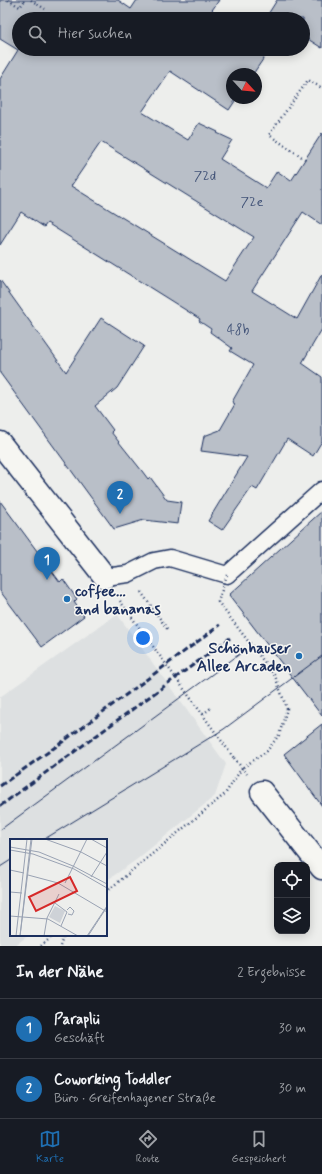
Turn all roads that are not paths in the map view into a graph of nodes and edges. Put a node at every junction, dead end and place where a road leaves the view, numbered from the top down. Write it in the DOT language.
graph roads {
  1 [pos="0,442"];
  2 [pos="322,490"];
  3 [pos="104,577"];
  4 [pos="262,792"];
  5 [pos="322,868"];
  1 -- 3 [label="street"];
  2 -- 3 [label="lane"];
  4 -- 5 [label="street"];
}
